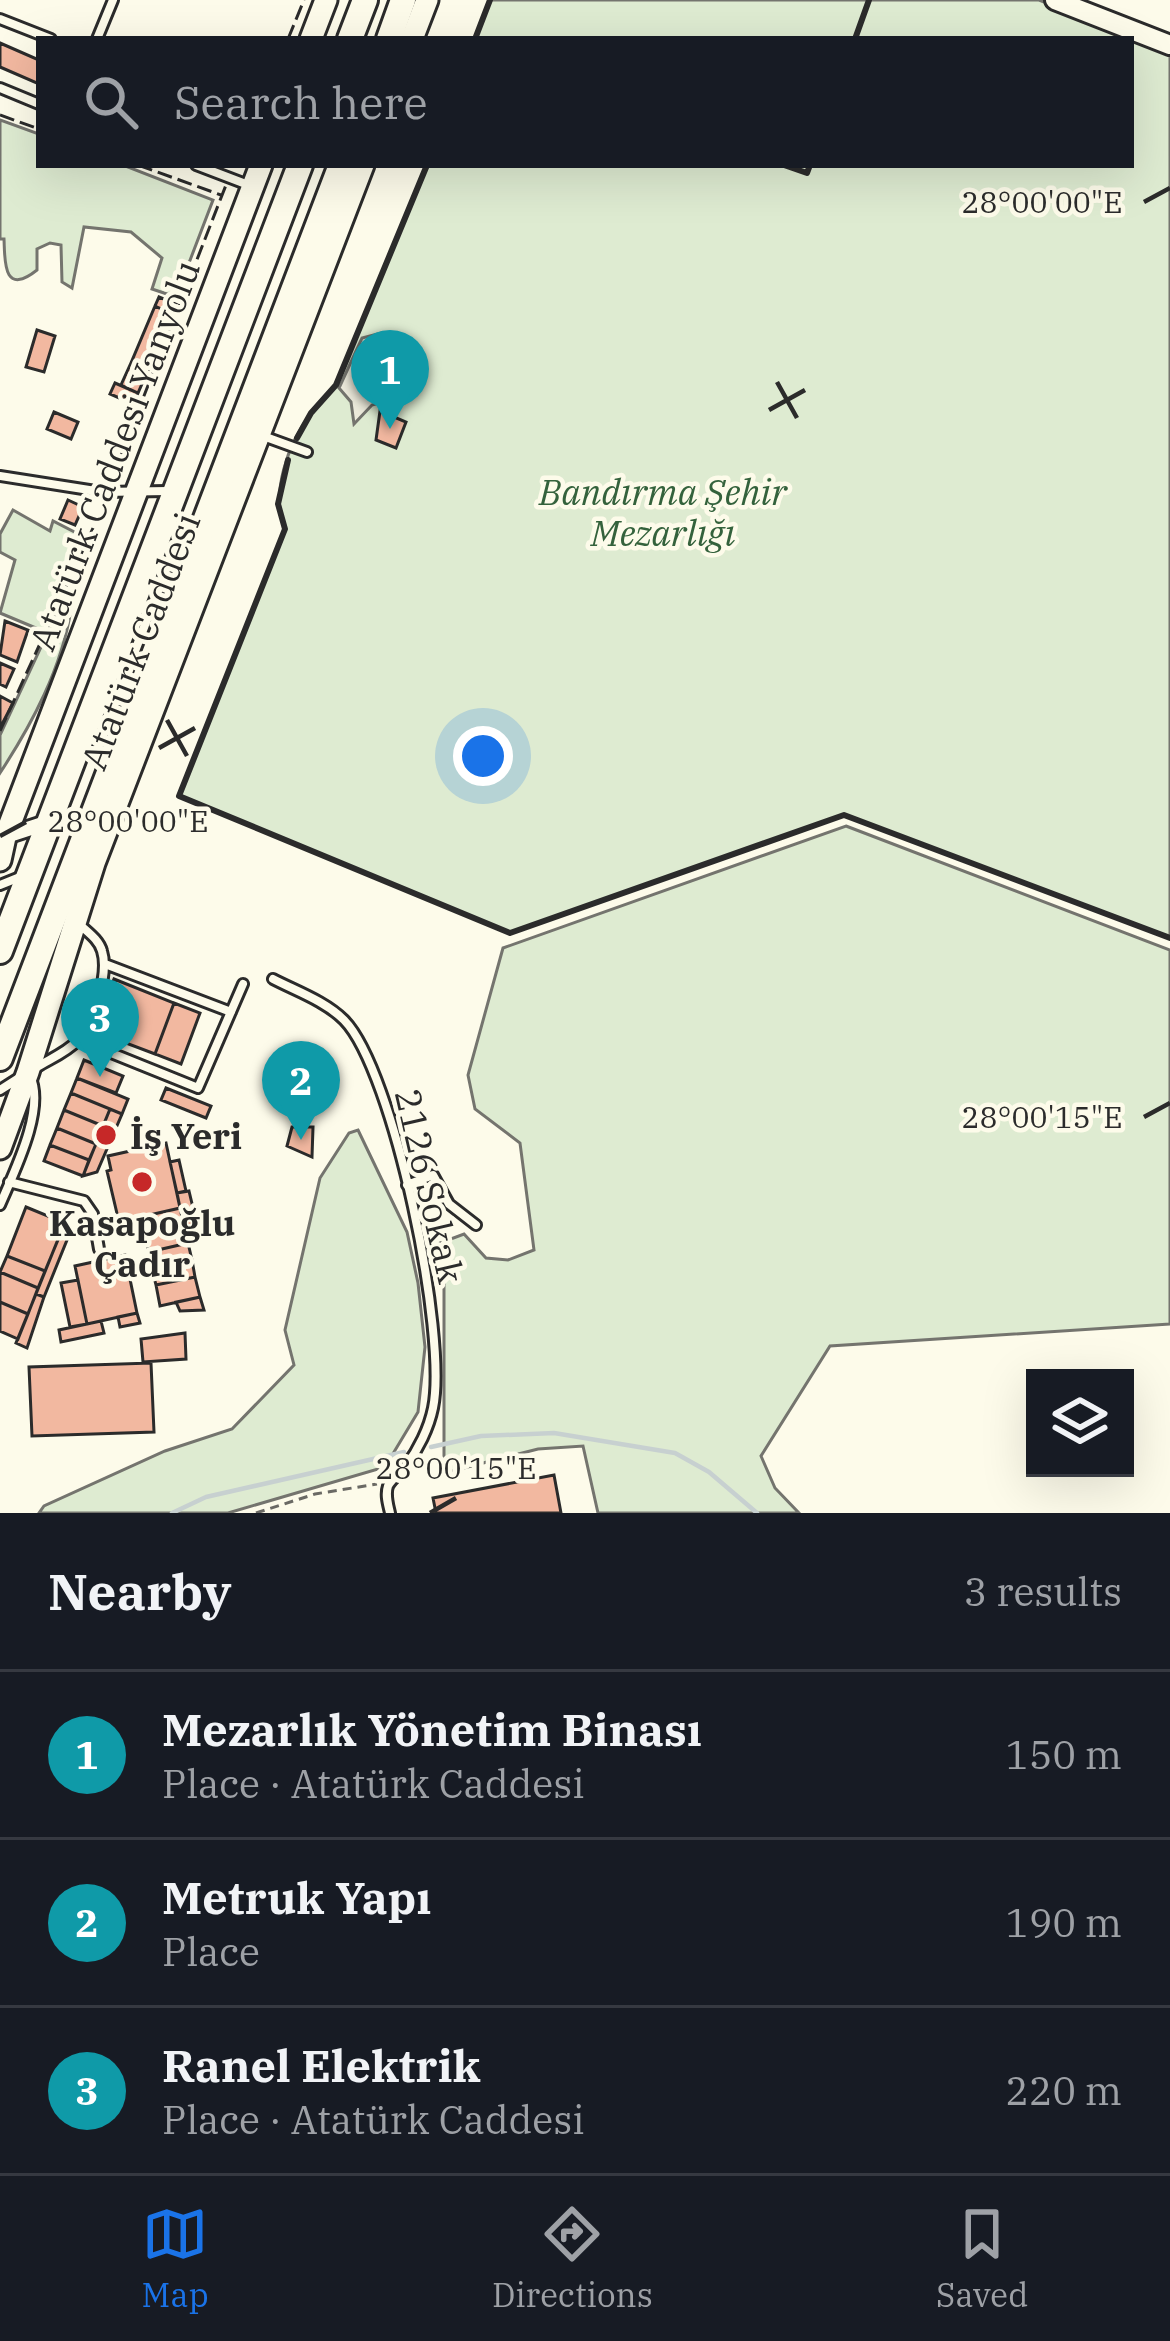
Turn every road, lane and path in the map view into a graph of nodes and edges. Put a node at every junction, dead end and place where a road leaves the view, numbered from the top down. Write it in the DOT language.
graph roads {
  1 [pos="113,0"];
  2 [pos="326,0"];
  3 [pos="365,0"];
  4 [pos="404,0"];
  5 [pos="427,0"];
  6 [pos="1055,0"];
  7 [pos="0,19"];
  8 [pos="42,36"];
  9 [pos="98,36"];
  10 [pos="312,36"];
  11 [pos="351,36"];
  12 [pos="389,36"];
  13 [pos="413,36"];
  14 [pos="1170,45"];
  15 [pos="0,88"];
  16 [pos="36,103"];
  17 [pos="204,168"];
  18 [pos="260,168"];
  19 [pos="299,168"];
  20 [pos="339,168"];
  21 [pos="362,168"];
  22 [pos="252,187"];
  23 [pos="259,434"];
  24 [pos="307,452"];
  25 [pos="0,476"];
  26 [pos="136,491"];
  27 [pos="175,491"];
  28 [pos="49,822"];
  29 [pos="2,837"];
  30 [pos="0,860"];
  31 [pos="32,872"];
  32 [pos="0,885"];
  33 [pos="0,899"];
  34 [pos="67,915"];
  35 [pos="11,923"];
  36 [pos="0,951"];
  37 [pos="104,964"];
  38 [pos="273,979"];
  39 [pos="243,984"];
  40 [pos="231,1012"];
  41 [pos="79,1040"];
  42 [pos="0,1058"];
  43 [pos="28,1072"];
  44 [pos="0,1090"];
  45 [pos="0,1148"];
  46 [pos="9,1182"];
  47 [pos="407,1185"];
  48 [pos="0,1205"];
  49 [pos="476,1225"];
  50 [pos="99,1249"];
  51 [pos="390,1482"];
  52 [pos="256,1513"];
  53 [pos="390,1513"];
  1 -- 9 [label="lane"];
  2 -- 10 [label="main road"];
  3 -- 11 [label="highway"];
  4 -- 12 [label="highway"];
  5 -- 13 [label="main road"];
  6 -- 14 [label="main road"];
  7 -- 8 [label="lane"];
  15 -- 16 [label="lane"];
  17 -- 22 [label="lane"];
  18 -- 22 [label="main road, Atatürk Caddesi Yanyolu"];
  19 -- 27 [label="highway, Atatürk Caddesi"];
  20 -- 34 [label="highway, Atatürk Caddesi"];
  21 -- 23 [label="main road, Atatürk Caddesi"];
  22 -- 26 [label="main road, Atatürk Caddesi Yanyolu"];
  23 -- 24 [label="lane"];
  23 -- 34 [label="main road, Atatürk Caddesi"];
  25 -- 26 [label="lane"];
  26 -- 27 [label="lane"];
  26 -- 29 [label="main road, Atatürk Caddesi Yanyolu"];
  27 -- 28 [label="highway, Atatürk Caddesi"];
  28 -- 29 [label="street"];
  28 -- 31 [label="highway, Atatürk Caddesi"];
  29 -- 30 [label="main road, Atatürk Caddesi Yanyolu"];
  31 -- 32 [label="lane"];
  31 -- 35 [label="highway, Atatürk Caddesi"];
  33 -- 35 [label="main road"];
  34 -- 37 [label="lane"];
  34 -- 42 [label="highway, Atatürk Caddesi"];
  34 -- 43 [label="main road, Atatürk Caddesi"];
  35 -- 36 [label="highway, Atatürk Caddesi"];
  37 -- 40 [label="lane"];
  37 -- 41 [label="lane"];
  38 -- 47 [label="lane, 2126 Sokak"];
  39 -- 40 [label="lane"];
  40 -- 41 [label="lane"];
  41 -- 43 [label="lane"];
  43 -- 44 [label="lane"];
  43 -- 45 [label="main road, Atatürk Caddesi"];
  43 -- 46 [label="lane"];
  46 -- 48 [label="lane"];
  46 -- 50 [label="lane"];
  47 -- 49 [label="lane"];
  47 -- 51 [label="lane, 2126 Sokak"];
  51 -- 52 [label="path"];
  51 -- 53 [label="lane"];
}
